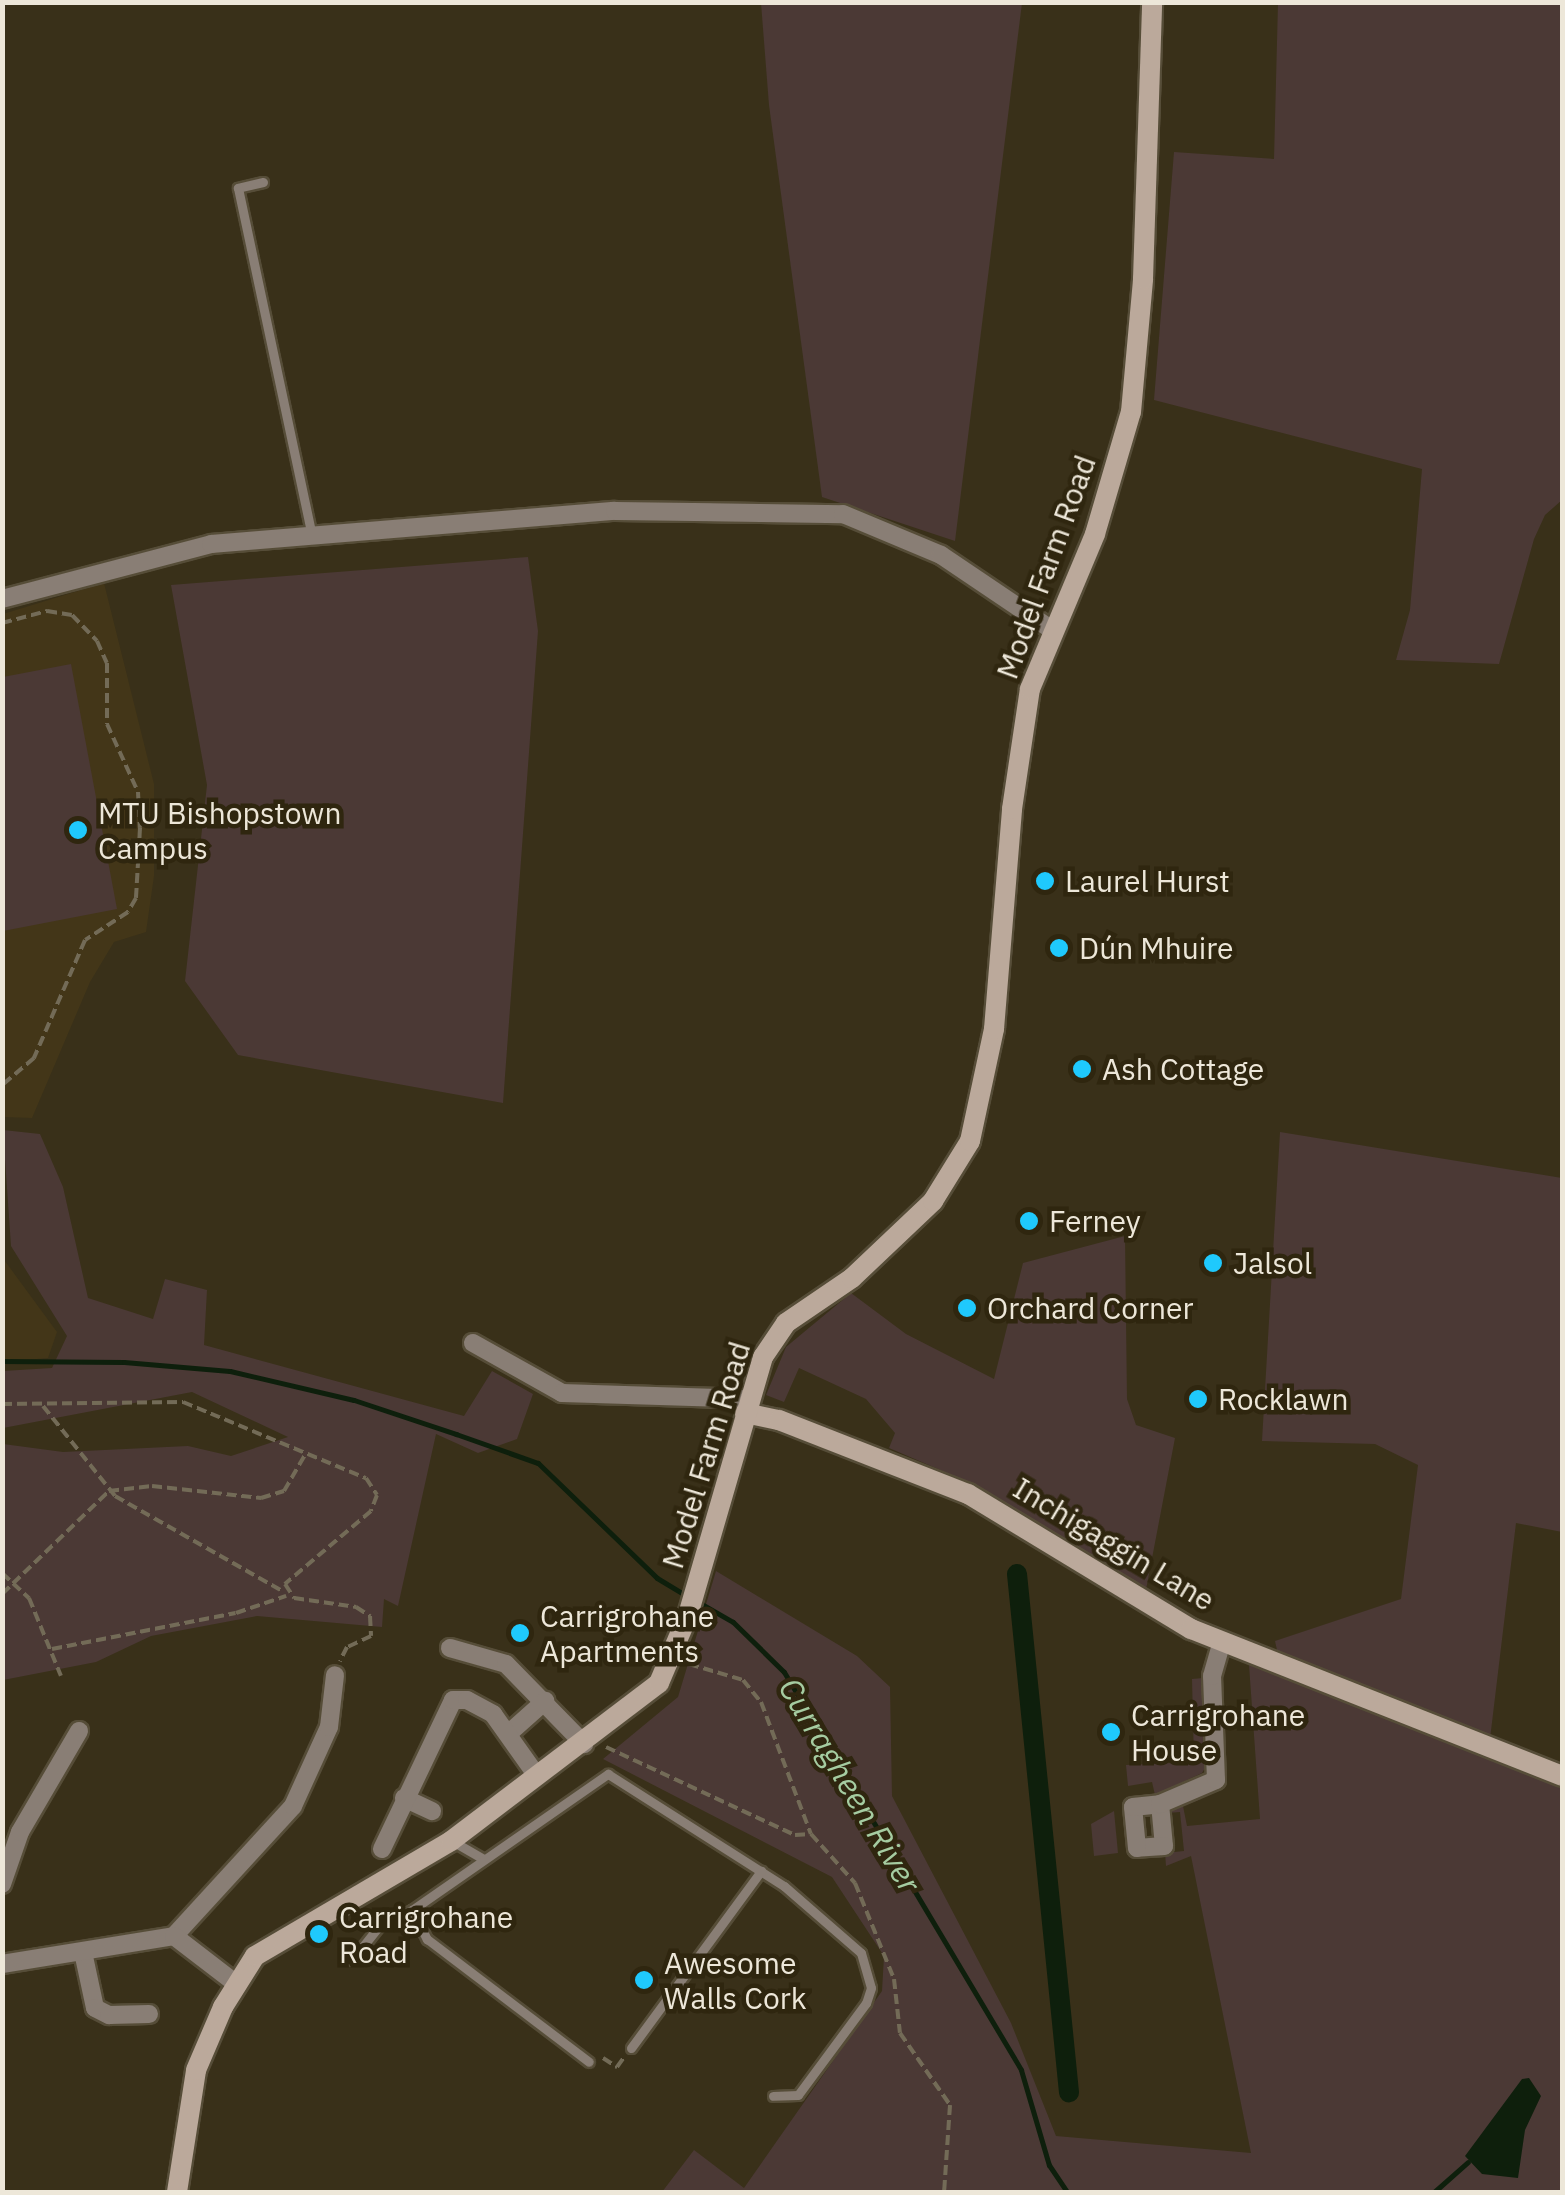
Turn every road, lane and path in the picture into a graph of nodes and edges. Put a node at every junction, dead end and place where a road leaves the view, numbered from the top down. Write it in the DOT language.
graph roads {
  1 [pos="1152,2"];
  2 [pos="263,182"];
  3 [pos="313,537"];
  4 [pos="2,599"];
  5 [pos="2,623"];
  6 [pos="1052,630"];
  7 [pos="2,1085"];
  8 [pos="473,1343"];
  9 [pos="2,1404"];
  10 [pos="42,1406"];
  11 [pos="747,1406"];
  12 [pos="306,1453"];
  13 [pos="109,1490"];
  14 [pos="2,1573"];
  15 [pos="15,1582"];
  16 [pos="2,1594"];
  17 [pos="286,1594"];
  18 [pos="1222,1642"];
  19 [pos="450,1648"];
  20 [pos="52,1649"];
  21 [pos="673,1659"];
  22 [pos="335,1675"];
  23 [pos="62,1676"];
  24 [pos="545,1701"];
  25 [pos="79,1732"];
  26 [pos="508,1734"];
  27 [pos="586,1742"];
  28 [pos="537,1776"];
  29 [pos="1562,1776"];
  30 [pos="404,1798"];
  31 [pos="1160,1804"];
  32 [pos="432,1811"];
  33 [pos="811,1834"];
  34 [pos="451,1841"];
  35 [pos="382,1849"];
  36 [pos="484,1859"];
  37 [pos="760,1871"];
  38 [pos="2,1884"];
  39 [pos="412,1910"];
  40 [pos="174,1936"];
  41 [pos="83,1952"];
  42 [pos="352,1960"];
  43 [pos="2,1964"];
  44 [pos="235,1984"];
  45 [pos="150,2014"];
  46 [pos="631,2048"];
  47 [pos="604,2058"];
  48 [pos="589,2062"];
  49 [pos="774,2096"];
  50 [pos="177,2192"];
  51 [pos="944,2192"];
  1 -- 6 [label="main road, Model Farm Road"];
  2 -- 3 [label="lane"];
  3 -- 4 [label="street"];
  3 -- 6 [label="street"];
  5 -- 7 [label="path"];
  6 -- 11 [label="main road, Model Farm Road"];
  8 -- 11 [label="street"];
  9 -- 10 [label="path"];
  10 -- 12 [label="path"];
  10 -- 13 [label="path"];
  11 -- 18 [label="main road, Inchigaggin Lane"];
  11 -- 21 [label="main road, Model Farm Road"];
  12 -- 13 [label="path"];
  12 -- 17 [label="path"];
  13 -- 15 [label="path"];
  13 -- 17 [label="path"];
  14 -- 15 [label="path"];
  15 -- 16 [label="path"];
  15 -- 20 [label="path"];
  17 -- 20 [label="path"];
  17 -- 22 [label="path"];
  18 -- 29 [label="main road, Inchigaggin Lane"];
  18 -- 31 [label="street"];
  19 -- 24 [label="street"];
  20 -- 23 [label="path"];
  21 -- 27 [label="main road, Model Farm Road"];
  21 -- 33 [label="path"];
  22 -- 40 [label="street"];
  24 -- 26 [label="street"];
  24 -- 27 [label="street"];
  25 -- 38 [label="street"];
  26 -- 28 [label="street"];
  26 -- 30 [label="street"];
  27 -- 28 [label="main road, Model Farm Road"];
  27 -- 33 [label="path"];
  28 -- 34 [label="main road, Model Farm Road"];
  30 -- 32 [label="street"];
  30 -- 35 [label="street"];
  33 -- 51 [label="path"];
  34 -- 36 [label="lane"];
  34 -- 44 [label="main road, Model Farm Road"];
  36 -- 37 [label="lane"];
  36 -- 39 [label="lane"];
  37 -- 46 [label="lane"];
  37 -- 49 [label="lane"];
  39 -- 42 [label="lane"];
  39 -- 48 [label="lane"];
  40 -- 41 [label="street"];
  40 -- 44 [label="street"];
  41 -- 43 [label="street"];
  41 -- 45 [label="street"];
  44 -- 50 [label="main road, Model Farm Road"];
  46 -- 47 [label="path"];
}
